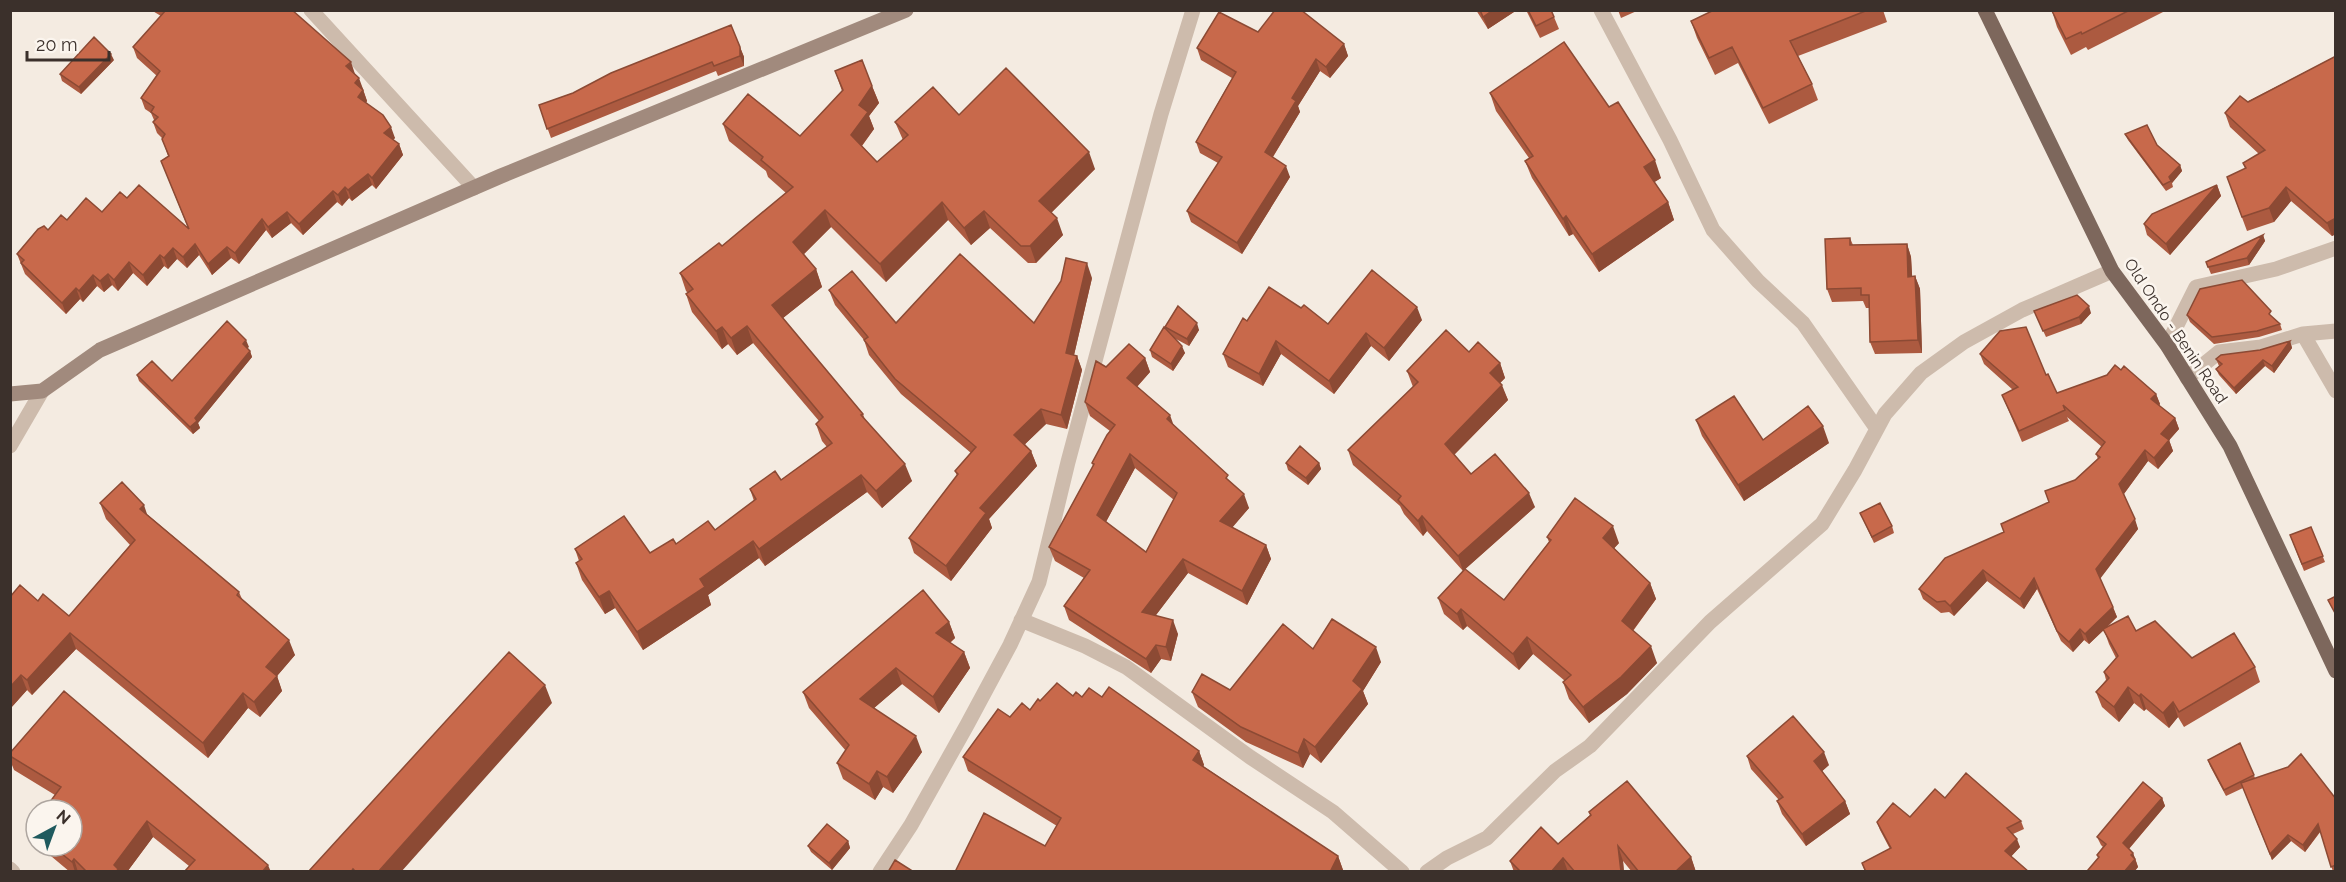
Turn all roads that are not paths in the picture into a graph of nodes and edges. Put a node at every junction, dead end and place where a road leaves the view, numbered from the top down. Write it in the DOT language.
graph roads {
  1 [pos="311,10"];
  2 [pos="906,10"];
  3 [pos="1193,10"];
  4 [pos="1601,10"];
  5 [pos="1985,10"];
  6 [pos="474,188"];
  7 [pos="2336,248"];
  8 [pos="2112,271"];
  9 [pos="2336,331"];
  10 [pos="2302,334"];
  11 [pos="2167,345"];
  12 [pos="2187,378"];
  13 [pos="42,391"];
  14 [pos="2336,391"];
  15 [pos="10,394"];
  16 [pos="1876,429"];
  17 [pos="10,446"];
  18 [pos="1021,620"];
  19 [pos="2336,671"];
  20 [pos="880,872"];
  21 [pos="1402,872"];
  22 [pos="1427,872"];
  1 -- 6 [label="street"];
  2 -- 6 [label="street"];
  3 -- 18 [label="street"];
  4 -- 16 [label="street"];
  5 -- 8 [label="main road, Old Ondo - Benin Road"];
  6 -- 13 [label="street"];
  7 -- 11 [label="street"];
  8 -- 11 [label="main road, Old Ondo - Benin Road"];
  8 -- 16 [label="street"];
  9 -- 10 [label="street"];
  10 -- 12 [label="street"];
  10 -- 14 [label="street"];
  11 -- 12 [label="main road, Old Ondo - Benin Road"];
  12 -- 19 [label="main road, Old Ondo - Benin Road"];
  13 -- 15 [label="street"];
  13 -- 17 [label="street"];
  16 -- 22 [label="street"];
  18 -- 20 [label="street"];
  18 -- 21 [label="street"];
}
